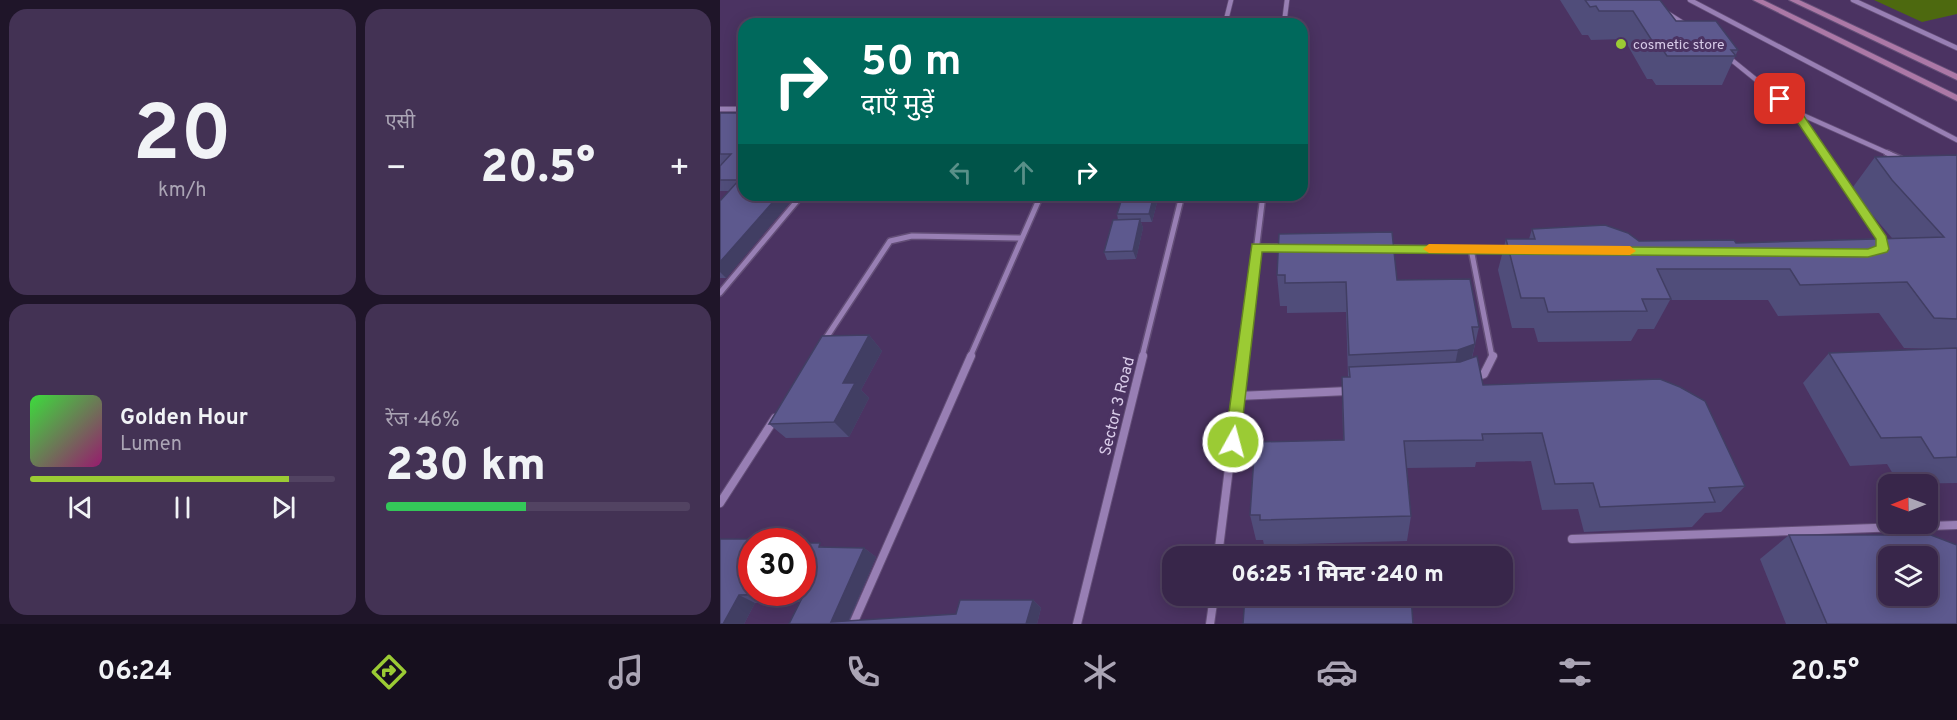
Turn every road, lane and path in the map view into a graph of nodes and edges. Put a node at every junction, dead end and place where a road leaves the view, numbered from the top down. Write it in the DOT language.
graph roads {
  1 [pos="1231,0"];
  2 [pos="1287,0"];
  3 [pos="1690,0"];
  4 [pos="1758,0"];
  5 [pos="1793,0"];
  6 [pos="1853,0"];
  7 [pos="1662,11"];
  8 [pos="1226,18"];
  9 [pos="1285,18"];
  10 [pos="1689,27"];
  11 [pos="1957,48"];
  12 [pos="1722,51"];
  13 [pos="1957,77"];
  14 [pos="1957,98"];
  15 [pos="720,109"];
  16 [pos="738,109"];
  17 [pos="1796,112"];
  18 [pos="1957,140"];
  19 [pos="1910,163"];
  20 [pos="797,201"];
  21 [pos="1038,201"];
  22 [pos="1181,201"];
  23 [pos="1262,201"];
  24 [pos="1022,238"];
  25 [pos="1256,247"];
  26 [pos="1292,248"];
  27 [pos="1376,248"];
  28 [pos="1471,249"];
  29 [pos="1518,250"];
  30 [pos="1875,251"];
  31 [pos="720,293"];
  32 [pos="821,345"];
  33 [pos="1463,381"];
  34 [pos="1357,390"];
  35 [pos="1238,396"];
  36 [pos="777,414"];
  37 [pos="720,503"];
  38 [pos="1957,525"];
  39 [pos="1572,539"];
  40 [pos="1219,546"];
  41 [pos="1213,606"];
  42 [pos="853,624"];
  43 [pos="1077,624"];
  44 [pos="1210,624"];
  1 -- 8 [label="street"];
  2 -- 9 [label="street"];
  3 -- 18 [label="street"];
  4 -- 14 [label="main road"];
  5 -- 13 [label="main road"];
  6 -- 11 [label="street"];
  7 -- 10 [label="street"];
  12 -- 17 [label="street"];
  15 -- 16 [label="street"];
  17 -- 19 [label="street"];
  17 -- 30 [label="street"];
  20 -- 31 [label="street"];
  21 -- 24 [label="street"];
  22 -- 43 [label="street, Sector 3 Road"];
  23 -- 25 [label="street"];
  24 -- 32 [label="street"];
  24 -- 42 [label="street"];
  25 -- 26 [label="street"];
  25 -- 35 [label="street"];
  27 -- 28 [label="street"];
  28 -- 29 [label="street"];
  28 -- 33 [label="street"];
  34 -- 35 [label="street"];
  35 -- 40 [label="street"];
  36 -- 37 [label="street"];
  38 -- 39 [label="street"];
  41 -- 44 [label="street"];
}
